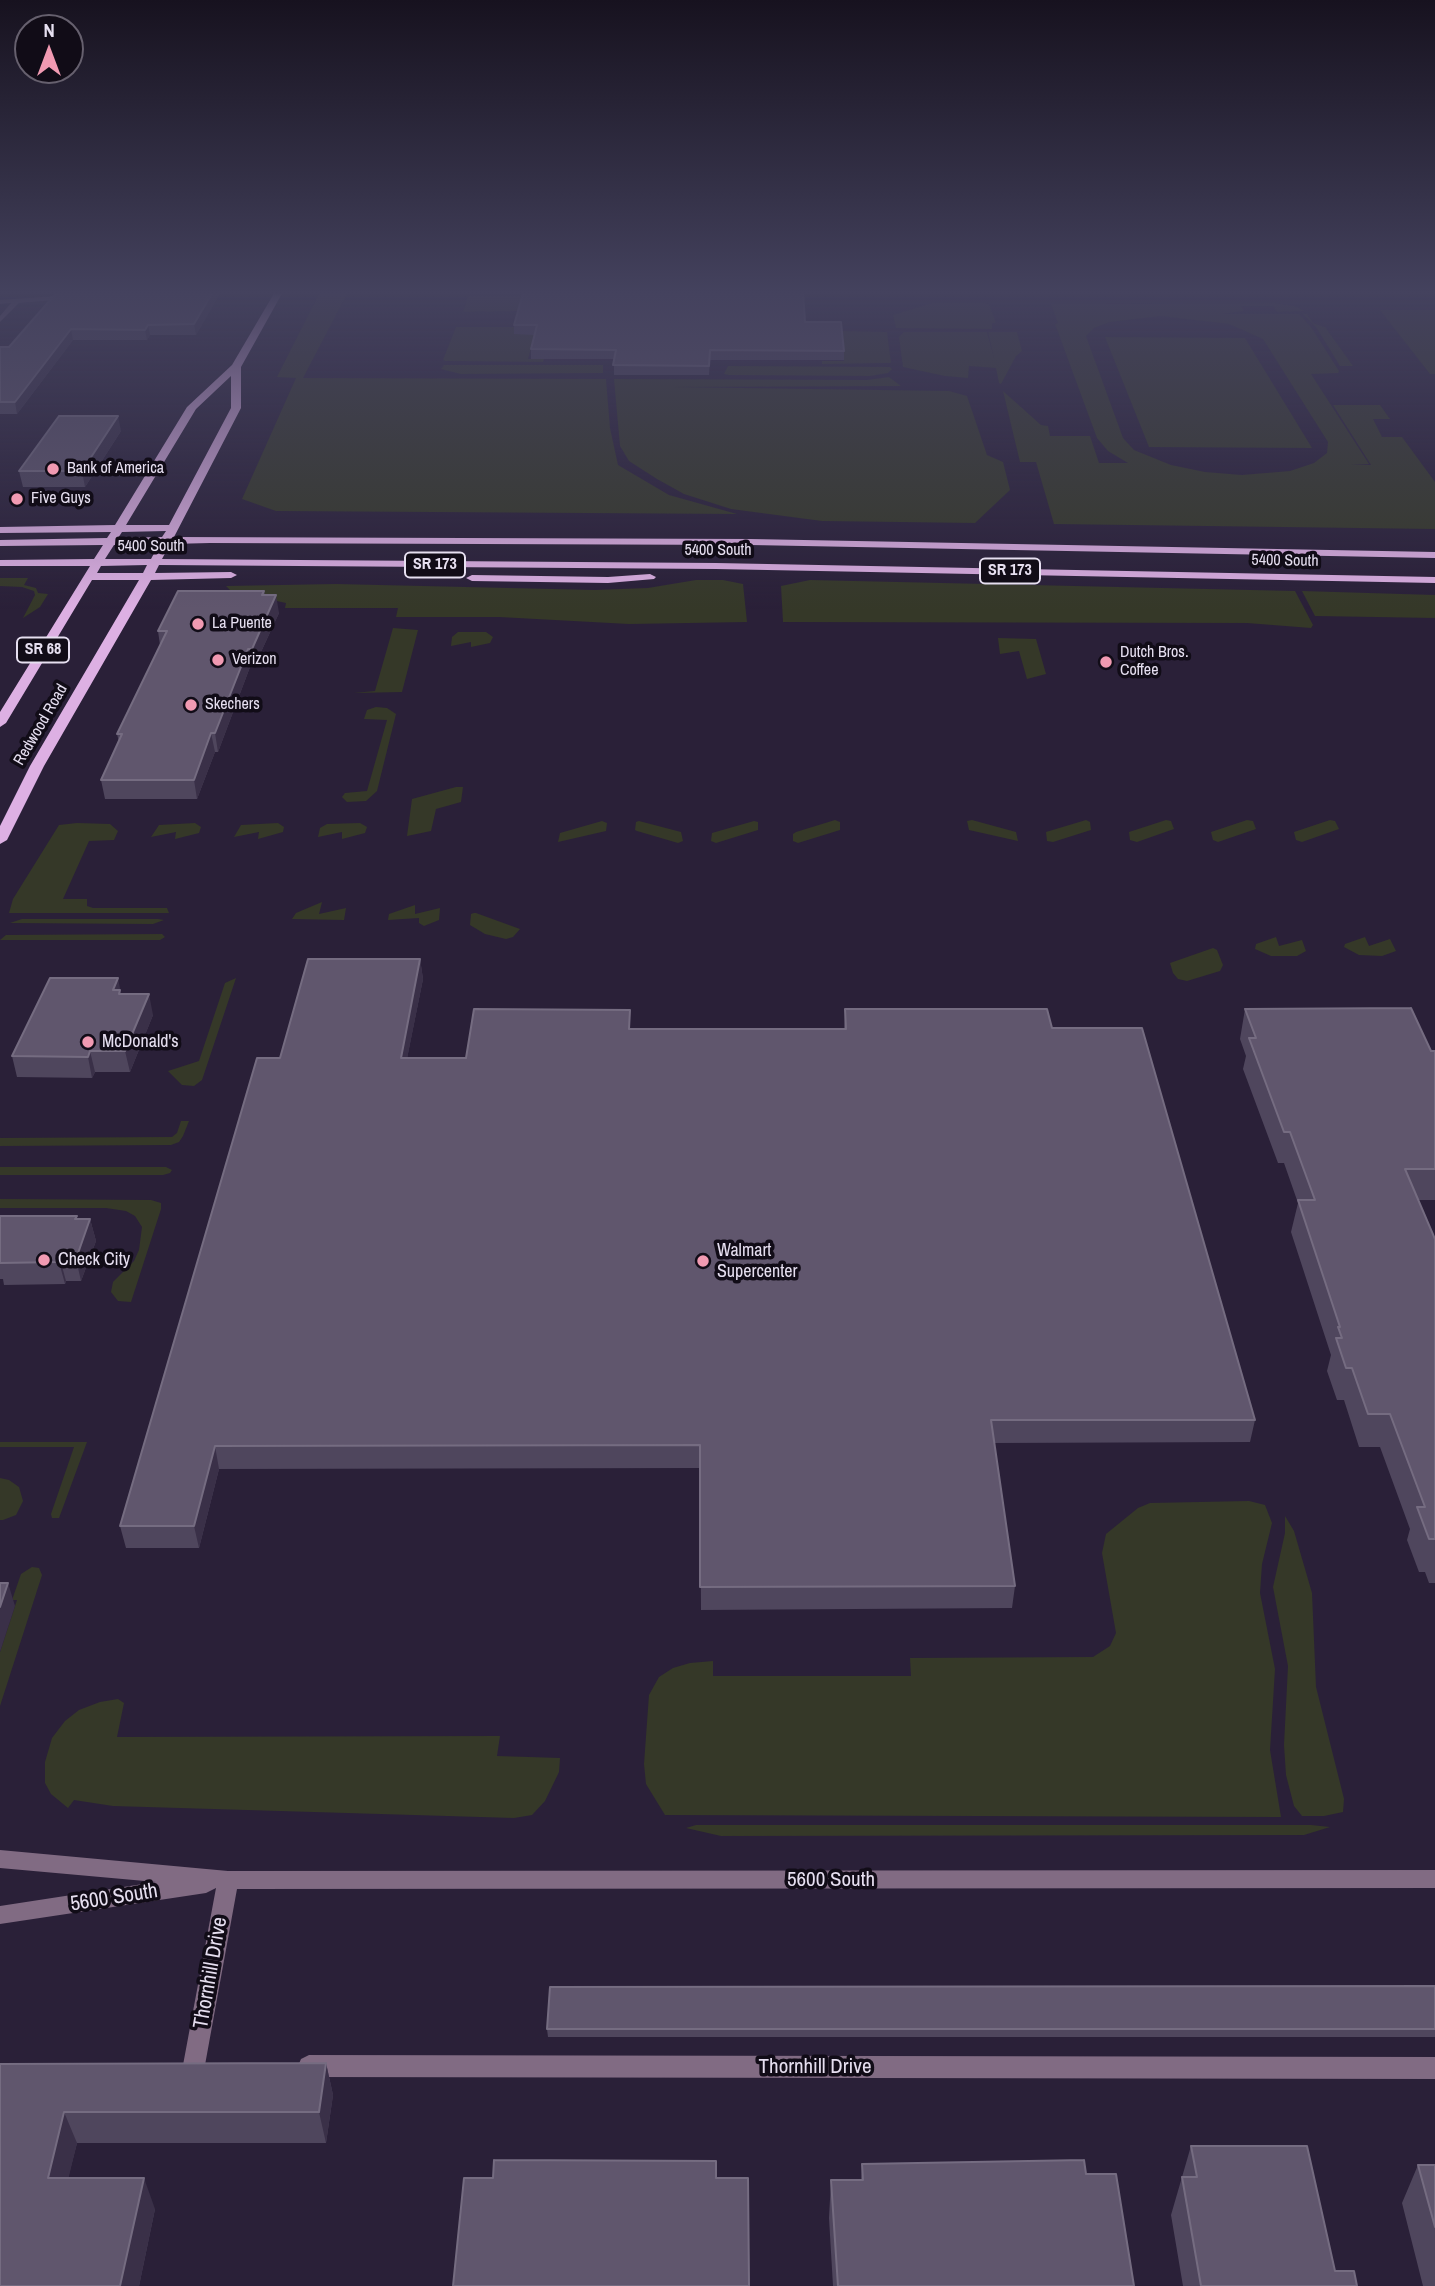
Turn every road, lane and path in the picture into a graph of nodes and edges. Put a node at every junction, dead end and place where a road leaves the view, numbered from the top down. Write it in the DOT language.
graph roads {
  1 [pos="203,397"];
  2 [pos="236,397"];
  3 [pos="172,528"];
  4 [pos="116,529"];
  5 [pos="0,530"];
  6 [pos="166,541"];
  7 [pos="108,542"];
  8 [pos="0,543"];
  9 [pos="1204,552"];
  10 [pos="1435,555"];
  11 [pos="96,562"];
  12 [pos="155,562"];
  13 [pos="0,563"];
  14 [pos="716,566"];
  15 [pos="87,576"];
  16 [pos="146,576"];
  17 [pos="438,577"];
  18 [pos="465,578"];
  19 [pos="1435,580"];
  20 [pos="0,723"];
  21 [pos="0,840"];
  22 [pos="0,1859"];
  23 [pos="1435,1879"];
  24 [pos="228,1880"];
  25 [pos="0,1915"];
  26 [pos="166,2065"];
  27 [pos="194,2065"];
  28 [pos="221,2065"];
  29 [pos="290,2066"];
  30 [pos="1435,2068"];
  1 -- 4 [label="main road, Redwood Road / SR 68"];
  2 -- 3 [label="main road, Redwood Road / SR 68"];
  3 -- 4 [label="main road"];
  3 -- 6 [label="main road, Redwood Road / SR 68"];
  4 -- 5 [label="main road"];
  4 -- 7 [label="main road, Redwood Road / SR 68"];
  6 -- 7 [label="main road, 5400 South / SR 173"];
  6 -- 9 [label="main road, 5400 South / SR 173"];
  6 -- 12 [label="main road, Redwood Road / SR 68"];
  7 -- 8 [label="main road, 5400 South / SR 173"];
  7 -- 11 [label="main road, Redwood Road / SR 68"];
  9 -- 10 [label="main road, 5400 South / SR 173"];
  9 -- 14 [label="main road"];
  11 -- 12 [label="main road, 5400 South / SR 173"];
  11 -- 13 [label="main road, 5400 South / SR 173"];
  11 -- 15 [label="main road, Redwood Road / SR 68"];
  12 -- 14 [label="main road, 5400 South / SR 173"];
  12 -- 16 [label="main road, Redwood Road / SR 68"];
  14 -- 18 [label="main road"];
  14 -- 19 [label="main road, 5400 South / SR 173"];
  15 -- 16 [label="main road"];
  15 -- 20 [label="main road, Redwood Road / SR 68"];
  16 -- 17 [label="main road"];
  16 -- 21 [label="main road, Redwood Road / SR 68"];
  22 -- 24 [label="street, 5600 South"];
  23 -- 24 [label="street, 5600 South"];
  24 -- 25 [label="street, 5600 South"];
  24 -- 27 [label="street, Thornhill Drive"];
  26 -- 27 [label="street"];
  27 -- 28 [label="street"];
  29 -- 30 [label="street, Thornhill Drive"];
}
